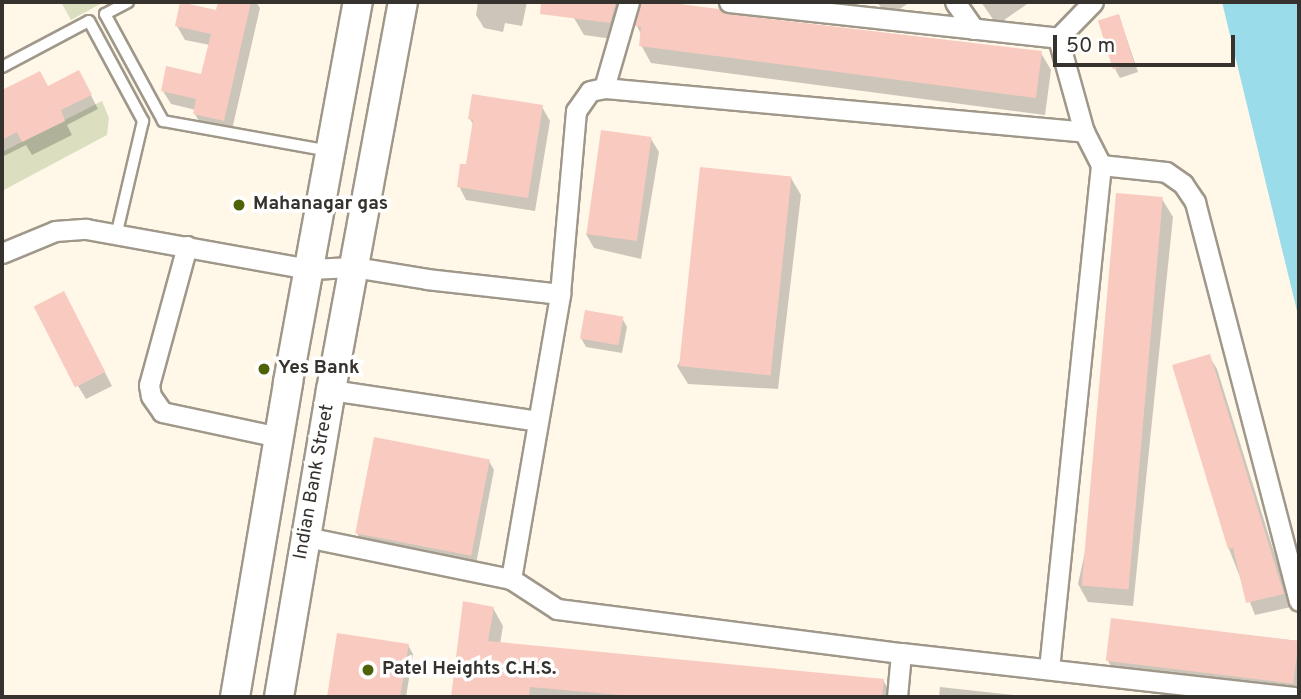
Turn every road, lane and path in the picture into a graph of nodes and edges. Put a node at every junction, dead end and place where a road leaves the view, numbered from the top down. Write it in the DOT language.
graph roads {
  1 [pos="128,2"];
  2 [pos="358,2"];
  3 [pos="403,2"];
  4 [pos="629,2"];
  5 [pos="729,2"];
  6 [pos="955,2"];
  7 [pos="1093,2"];
  8 [pos="974,29"];
  9 [pos="1059,38"];
  10 [pos="2,67"];
  11 [pos="604,88"];
  12 [pos="1084,132"];
  13 [pos="331,151"];
  14 [pos="1101,165"];
  15 [pos="117,232"];
  16 [pos="187,246"];
  17 [pos="2,253"];
  18 [pos="354,267"];
  19 [pos="309,270"];
  20 [pos="560,294"];
  21 [pos="331,390"];
  22 [pos="538,421"];
  23 [pos="279,437"];
  24 [pos="306,537"];
  25 [pos="511,579"];
  26 [pos="1299,601"];
  27 [pos="901,653"];
  28 [pos="1049,669"];
  29 [pos="234,697"];
  30 [pos="279,697"];
  31 [pos="897,697"];
  32 [pos="1294,697"];
  1 -- 13 [label="lane"];
  2 -- 13 [label="street"];
  3 -- 18 [label="street, Indian Bank Street"];
  4 -- 11 [label="street"];
  5 -- 8 [label="street"];
  6 -- 8 [label="street"];
  7 -- 9 [label="street"];
  8 -- 9 [label="street"];
  9 -- 12 [label="street"];
  10 -- 15 [label="lane"];
  11 -- 12 [label="street"];
  11 -- 20 [label="street"];
  12 -- 14 [label="street"];
  13 -- 19 [label="street"];
  14 -- 26 [label="street"];
  14 -- 28 [label="street"];
  15 -- 16 [label="street"];
  15 -- 17 [label="street"];
  16 -- 19 [label="street"];
  16 -- 23 [label="street"];
  18 -- 19 [label="street"];
  18 -- 20 [label="street"];
  18 -- 21 [label="street, Indian Bank Street"];
  19 -- 23 [label="street"];
  20 -- 22 [label="street"];
  21 -- 22 [label="street"];
  21 -- 24 [label="street, Indian Bank Street"];
  22 -- 25 [label="street"];
  23 -- 29 [label="street"];
  24 -- 25 [label="street"];
  24 -- 30 [label="street, Indian Bank Street"];
  25 -- 27 [label="street"];
  27 -- 28 [label="street"];
  27 -- 31 [label="street"];
  28 -- 32 [label="street"];
}
